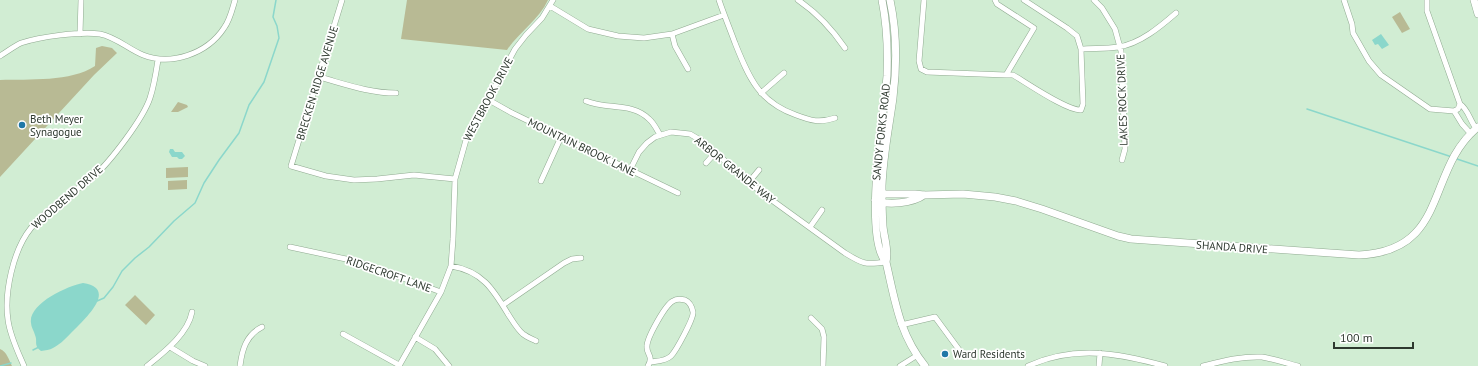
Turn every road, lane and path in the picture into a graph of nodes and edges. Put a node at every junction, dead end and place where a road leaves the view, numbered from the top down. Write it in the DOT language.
graph roads {
  1 [pos="80,0"];
  2 [pos="235,0"];
  3 [pos="342,0"];
  4 [pos="553,0"];
  5 [pos="719,0"];
  6 [pos="798,0"];
  7 [pos="882,0"];
  8 [pos="890,0"];
  9 [pos="924,0"];
  10 [pos="995,0"];
  11 [pos="1024,0"];
  12 [pos="1094,0"];
  13 [pos="1344,0"];
  14 [pos="1427,0"];
  15 [pos="1474,0"];
  16 [pos="550,6"];
  17 [pos="1176,13"];
  18 [pos="1478,14"];
  19 [pos="724,16"];
  20 [pos="80,34"];
  21 [pos="672,34"];
  22 [pos="1120,47"];
  23 [pos="845,48"];
  24 [pos="1081,49"];
  25 [pos="0,56"];
  26 [pos="158,60"];
  27 [pos="688,69"];
  28 [pos="784,73"];
  29 [pos="1006,75"];
  30 [pos="319,77"];
  31 [pos="396,93"];
  32 [pos="761,93"];
  33 [pos="487,99"];
  34 [pos="586,101"];
  35 [pos="1460,104"];
  36 [pos="1454,111"];
  37 [pos="835,118"];
  38 [pos="1477,128"];
  39 [pos="1471,134"];
  40 [pos="660,135"];
  41 [pos="561,137"];
  42 [pos="715,153"];
  43 [pos="1122,160"];
  44 [pos="706,163"];
  45 [pos="630,170"];
  46 [pos="760,170"];
  47 [pos="455,178"];
  48 [pos="541,181"];
  49 [pos="749,182"];
  50 [pos="678,193"];
  51 [pos="882,194"];
  52 [pos="924,195"];
  53 [pos="879,202"];
  54 [pos="822,210"];
  55 [pos="810,227"];
  56 [pos="290,247"];
  57 [pos="581,258"];
  58 [pos="886,262"];
  59 [pos="451,266"];
  60 [pos="441,292"];
  61 [pos="503,305"];
  62 [pos="192,312"];
  63 [pos="811,318"];
  64 [pos="901,325"];
  65 [pos="262,327"];
  66 [pos="343,334"];
  67 [pos="415,337"];
  68 [pos="536,341"];
  69 [pos="170,347"];
  70 [pos="960,351"];
  71 [pos="1100,353"];
  72 [pos="916,356"];
  73 [pos="650,364"];
  74 [pos="399,365"];
  75 [pos="24,366"];
  76 [pos="146,366"];
  77 [pos="205,366"];
  78 [pos="240,366"];
  79 [pos="449,366"];
  80 [pos="823,366"];
  81 [pos="900,366"];
  82 [pos="925,366"];
  83 [pos="1028,366"];
  84 [pos="1099,366"];
  85 [pos="1166,366"];
  86 [pos="1203,366"];
  87 [pos="1298,366"];
  1 -- 20 [label="street"];
  2 -- 26 [label="street"];
  3 -- 30 [label="street, BRECKEN RIDGE AVENUE"];
  4 -- 16 [label="street, WESTBROOK DRIVE"];
  5 -- 19 [label="street"];
  6 -- 23 [label="street"];
  7 -- 53 [label="street, SANDY FORKS ROAD"];
  8 -- 51 [label="street, SANDY FORKS ROAD"];
  9 -- 29 [label="street"];
  10 -- 29 [label="street"];
  11 -- 24 [label="street"];
  12 -- 22 [label="street, LAKES ROCK DRIVE"];
  13 -- 36 [label="street"];
  14 -- 35 [label="street"];
  15 -- 18 [label="street"];
  16 -- 21 [label="street"];
  16 -- 33 [label="street, WESTBROOK DRIVE"];
  17 -- 22 [label="street"];
  19 -- 21 [label="street"];
  19 -- 32 [label="street"];
  20 -- 25 [label="street"];
  20 -- 26 [label="street"];
  21 -- 27 [label="street"];
  22 -- 24 [label="street"];
  22 -- 43 [label="street, LAKES ROCK DRIVE"];
  24 -- 29 [label="street"];
  26 -- 75 [label="street, WOODBEND DRIVE"];
  28 -- 32 [label="street"];
  30 -- 31 [label="street"];
  30 -- 47 [label="street, BRECKEN RIDGE AVENUE"];
  32 -- 37 [label="street"];
  33 -- 41 [label="street, MOUNTAIN BROOK LANE"];
  33 -- 47 [label="street, WESTBROOK DRIVE"];
  34 -- 40 [label="street"];
  35 -- 36 [label="street"];
  35 -- 38 [label="street"];
  36 -- 39 [label="street"];
  38 -- 39 [label="street, SHANDA DRIVE"];
  39 -- 52 [label="street, SHANDA DRIVE"];
  40 -- 42 [label="street, ARBOR GRANDE WAY"];
  40 -- 45 [label="street"];
  41 -- 45 [label="street, MOUNTAIN BROOK LANE"];
  41 -- 48 [label="street"];
  42 -- 44 [label="street"];
  42 -- 49 [label="street, ARBOR GRANDE WAY"];
  45 -- 50 [label="street, MOUNTAIN BROOK LANE"];
  46 -- 49 [label="street"];
  47 -- 59 [label="street, WESTBROOK DRIVE"];
  49 -- 55 [label="street, ARBOR GRANDE WAY"];
  51 -- 52 [label="street, SHANDA DRIVE"];
  51 -- 53 [label="street"];
  52 -- 53 [label="street, SHANDA DRIVE"];
  53 -- 58 [label="street, SANDY FORKS ROAD"];
  54 -- 55 [label="street"];
  55 -- 58 [label="street, ARBOR GRANDE WAY"];
  56 -- 60 [label="street, RIDGECROFT LANE"];
  57 -- 61 [label="street"];
  58 -- 64 [label="street, SANDY FORKS ROAD"];
  59 -- 60 [label="street, WESTBROOK DRIVE"];
  59 -- 61 [label="street"];
  60 -- 67 [label="street, WESTBROOK DRIVE"];
  61 -- 68 [label="street"];
  62 -- 69 [label="street"];
  63 -- 80 [label="street"];
  64 -- 70 [label="street"];
  64 -- 72 [label="street, SANDY FORKS ROAD"];
  65 -- 78 [label="street"];
  66 -- 74 [label="street"];
  67 -- 74 [label="street, WESTBROOK DRIVE"];
  67 -- 79 [label="street"];
  69 -- 76 [label="street"];
  69 -- 77 [label="street"];
  71 -- 83 [label="street"];
  71 -- 84 [label="street"];
  71 -- 85 [label="street"];
  72 -- 81 [label="street"];
  72 -- 82 [label="street, SANDY FORKS ROAD"];
  73 -- 73 [label="street"];
  86 -- 87 [label="street"];
}
